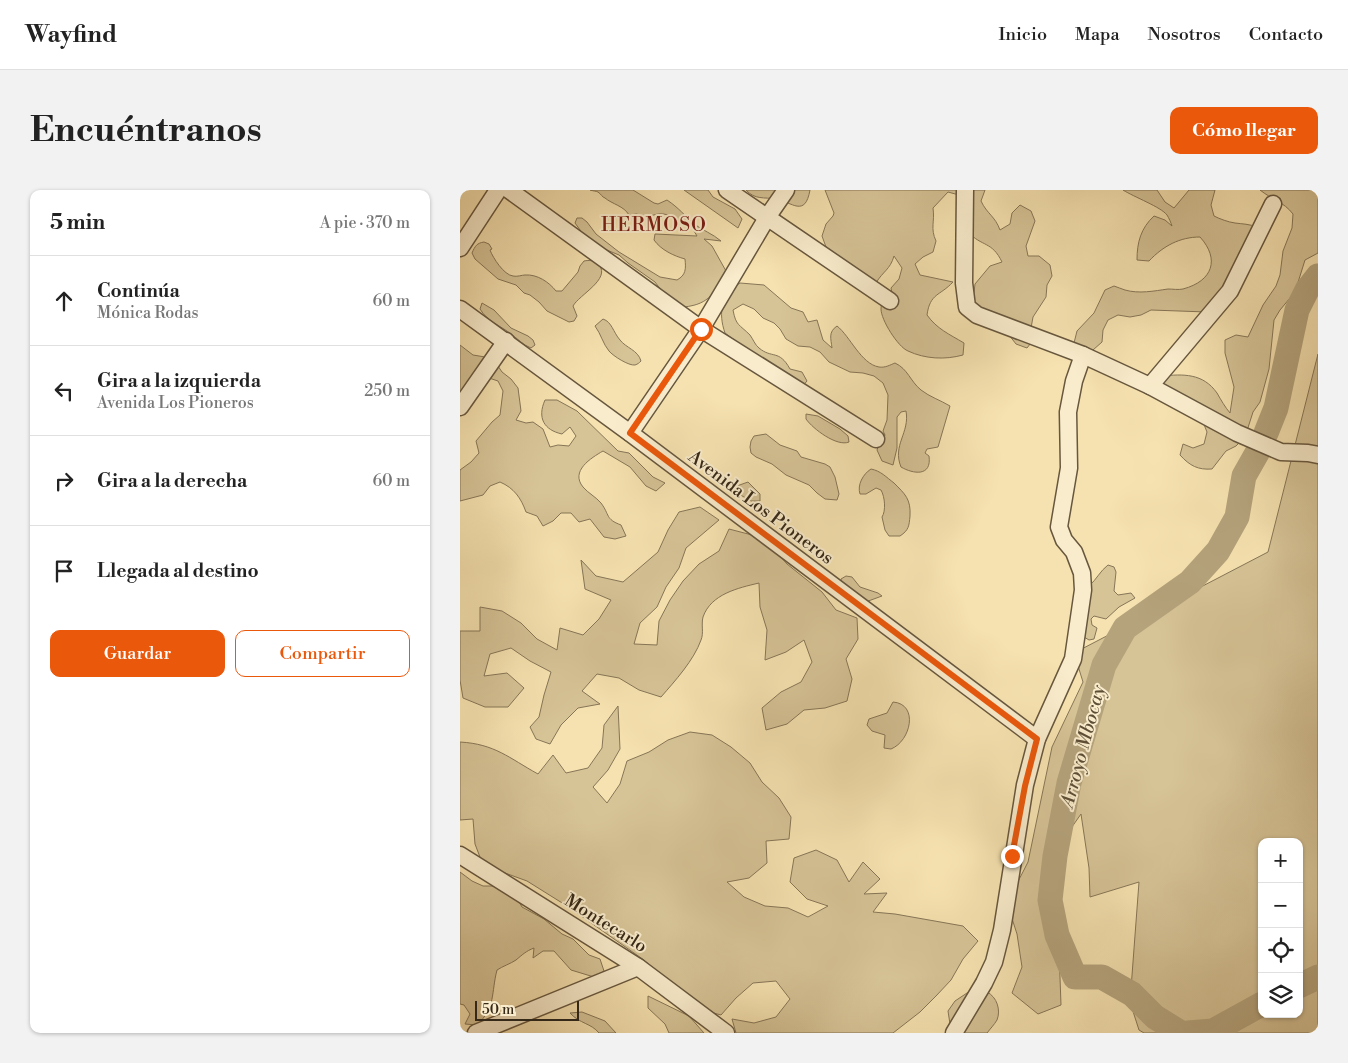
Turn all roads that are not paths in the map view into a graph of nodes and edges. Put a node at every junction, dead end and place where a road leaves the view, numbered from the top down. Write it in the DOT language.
graph roads {
  1 [pos="498,190"];
  2 [pos="509,190"];
  3 [pos="727,190"];
  4 [pos="786,190"];
  5 [pos="965,190"];
  6 [pos="1273,204"];
  7 [pos="768,216"];
  8 [pos="460,248"];
  9 [pos="890,300"];
  10 [pos="460,309"];
  11 [pos="701,329"];
  12 [pos="506,341"];
  13 [pos="1083,355"];
  14 [pos="1150,386"];
  15 [pos="460,407"];
  16 [pos="630,433"];
  17 [pos="876,439"];
  18 [pos="1318,455"];
  19 [pos="1037,739"];
  20 [pos="460,855"];
  21 [pos="638,966"];
  22 [pos="476,1033"];
  23 [pos="726,1033"];
  24 [pos="954,1033"];
  1 -- 8 [label="street"];
  2 -- 11 [label="street"];
  3 -- 7 [label="street"];
  4 -- 7 [label="street"];
  5 -- 13 [label="street"];
  6 -- 14 [label="street"];
  7 -- 9 [label="street"];
  7 -- 11 [label="street"];
  10 -- 12 [label="street, Avenida Los Pioneros"];
  11 -- 16 [label="street"];
  11 -- 17 [label="street"];
  12 -- 15 [label="street"];
  12 -- 16 [label="street, Avenida Los Pioneros"];
  13 -- 14 [label="street"];
  13 -- 19 [label="street"];
  14 -- 18 [label="street"];
  16 -- 19 [label="street, Avenida Los Pioneros"];
  19 -- 24 [label="street"];
  20 -- 21 [label="street, Montecarlo"];
  21 -- 22 [label="street"];
  21 -- 23 [label="street, Montecarlo"];
}
